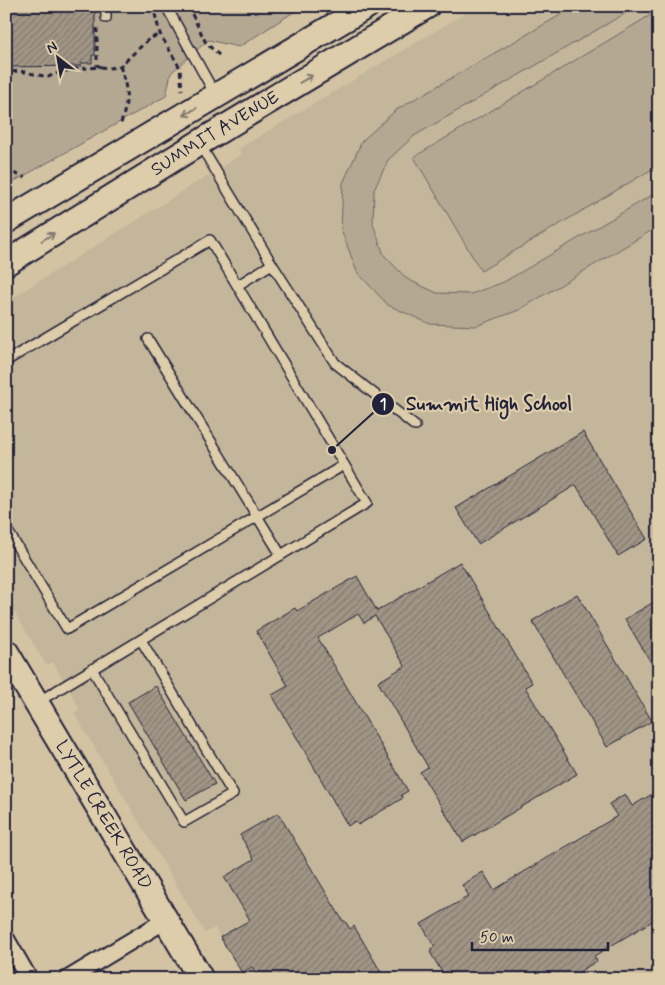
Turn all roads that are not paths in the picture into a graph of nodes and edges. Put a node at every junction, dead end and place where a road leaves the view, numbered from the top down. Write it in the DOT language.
graph roads {
  1 [pos="106,6"];
  2 [pos="166,6"];
  3 [pos="173,6"];
  4 [pos="367,6"];
  5 [pos="427,6"];
  6 [pos="106,18"];
  7 [pos="173,18"];
  8 [pos="216,96"];
  9 [pos="199,143"];
  10 [pos="6,221"];
  11 [pos="6,263"];
  12 [pos="272,264"];
  13 [pos="238,285"];
  14 [pos="148,340"];
  15 [pos="6,361"];
  16 [pos="415,426"];
  17 [pos="344,465"];
  18 [pos="257,516"];
  19 [pos="6,528"];
  20 [pos="281,555"];
  21 [pos="141,640"];
  22 [pos="6,652"];
  23 [pos="92,670"];
  24 [pos="36,703"];
  25 [pos="166,920"];
  26 [pos="6,939"];
  27 [pos="30,979"];
  28 [pos="68,979"];
  29 [pos="201,979"];
  1 -- 6 [label="lane"];
  2 -- 7 [label="lane"];
  3 -- 7 [label="lane"];
  4 -- 8 [label="main road, SUMMIT AVENUE"];
  9 -- 5 [label="main road, SUMMIT AVENUE, one-way"];
  7 -- 8 [label="lane"];
  8 -- 10 [label="main road, SUMMIT AVENUE, one-way"];
  11 -- 9 [label="main road, SUMMIT AVENUE, one-way"];
  9 -- 12 [label="lane"];
  12 -- 13 [label="lane"];
  12 -- 16 [label="lane"];
  13 -- 15 [label="lane"];
  13 -- 17 [label="lane"];
  14 -- 18 [label="lane"];
  17 -- 18 [label="lane"];
  17 -- 20 [label="lane"];
  18 -- 19 [label="lane"];
  18 -- 20 [label="lane"];
  20 -- 21 [label="lane"];
  21 -- 23 [label="lane"];
  21 -- 23 [label="lane"];
  22 -- 24 [label="main road, LYTLE CREEK ROAD"];
  23 -- 24 [label="lane"];
  24 -- 25 [label="main road, LYTLE CREEK ROAD"];
  25 -- 28 [label="street"];
  25 -- 29 [label="main road, LYTLE CREEK ROAD"];
  26 -- 27 [label="street"];
}
